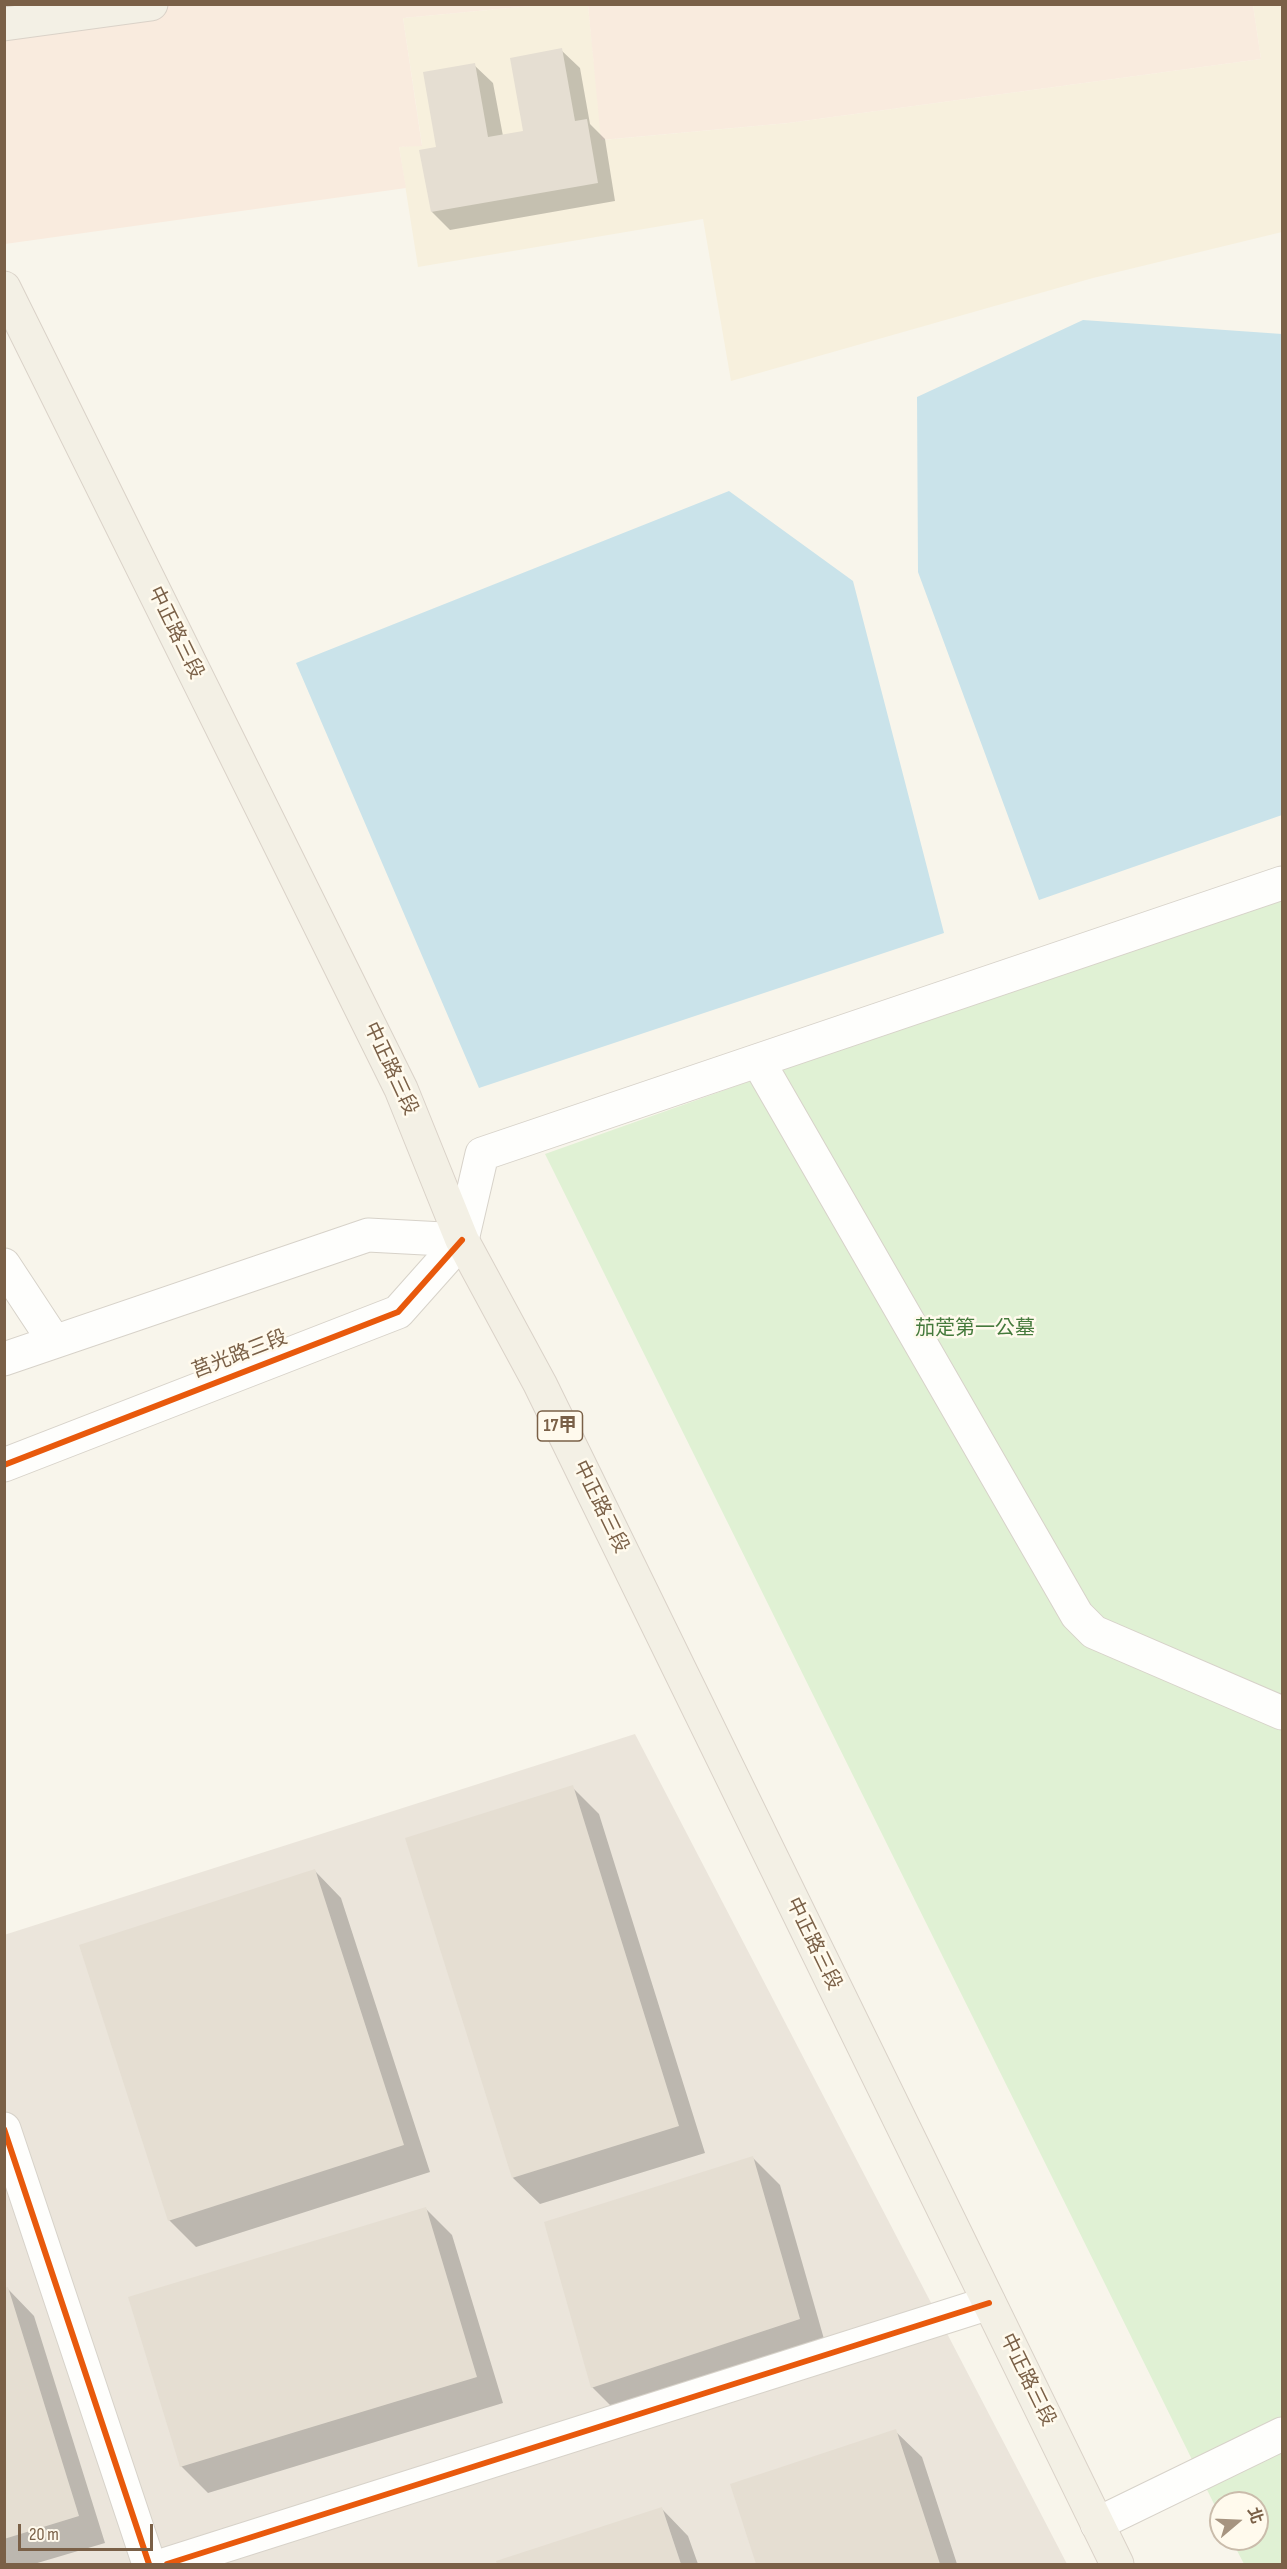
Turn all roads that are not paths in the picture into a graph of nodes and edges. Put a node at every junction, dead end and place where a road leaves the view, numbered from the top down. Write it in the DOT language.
graph roads {
  1 [pos="151,4"];
  2 [pos="4,24"];
  3 [pos="4,288"];
  4 [pos="1282,883"];
  5 [pos="758,1061"];
  6 [pos="462,1240"];
  7 [pos="4,1265"];
  8 [pos="54,1341"];
  9 [pos="4,1359"];
  10 [pos="4,1465"];
  11 [pos="1282,1713"];
  12 [pos="4,2129"];
  13 [pos="989,2303"];
  14 [pos="1282,2434"];
  15 [pos="1098,2524"];
  16 [pos="148,2565"];
  17 [pos="167,2565"];
  18 [pos="1118,2565"];
  1 -- 2 [label="main road"];
  3 -- 6 [label="main road, 中正路三段 / 17甲"];
  4 -- 5 [label="street"];
  5 -- 6 [label="street"];
  5 -- 11 [label="street"];
  6 -- 8 [label="street"];
  6 -- 10 [label="street, 莒光路三段"];
  6 -- 13 [label="main road, 中正路三段 / 17甲"];
  7 -- 8 [label="street"];
  8 -- 9 [label="street"];
  12 -- 16 [label="street"];
  13 -- 15 [label="main road, 中正路三段 / 17甲"];
  13 -- 17 [label="street"];
  14 -- 15 [label="street"];
  15 -- 18 [label="main road, 中正路三段 / 17甲"];
}
